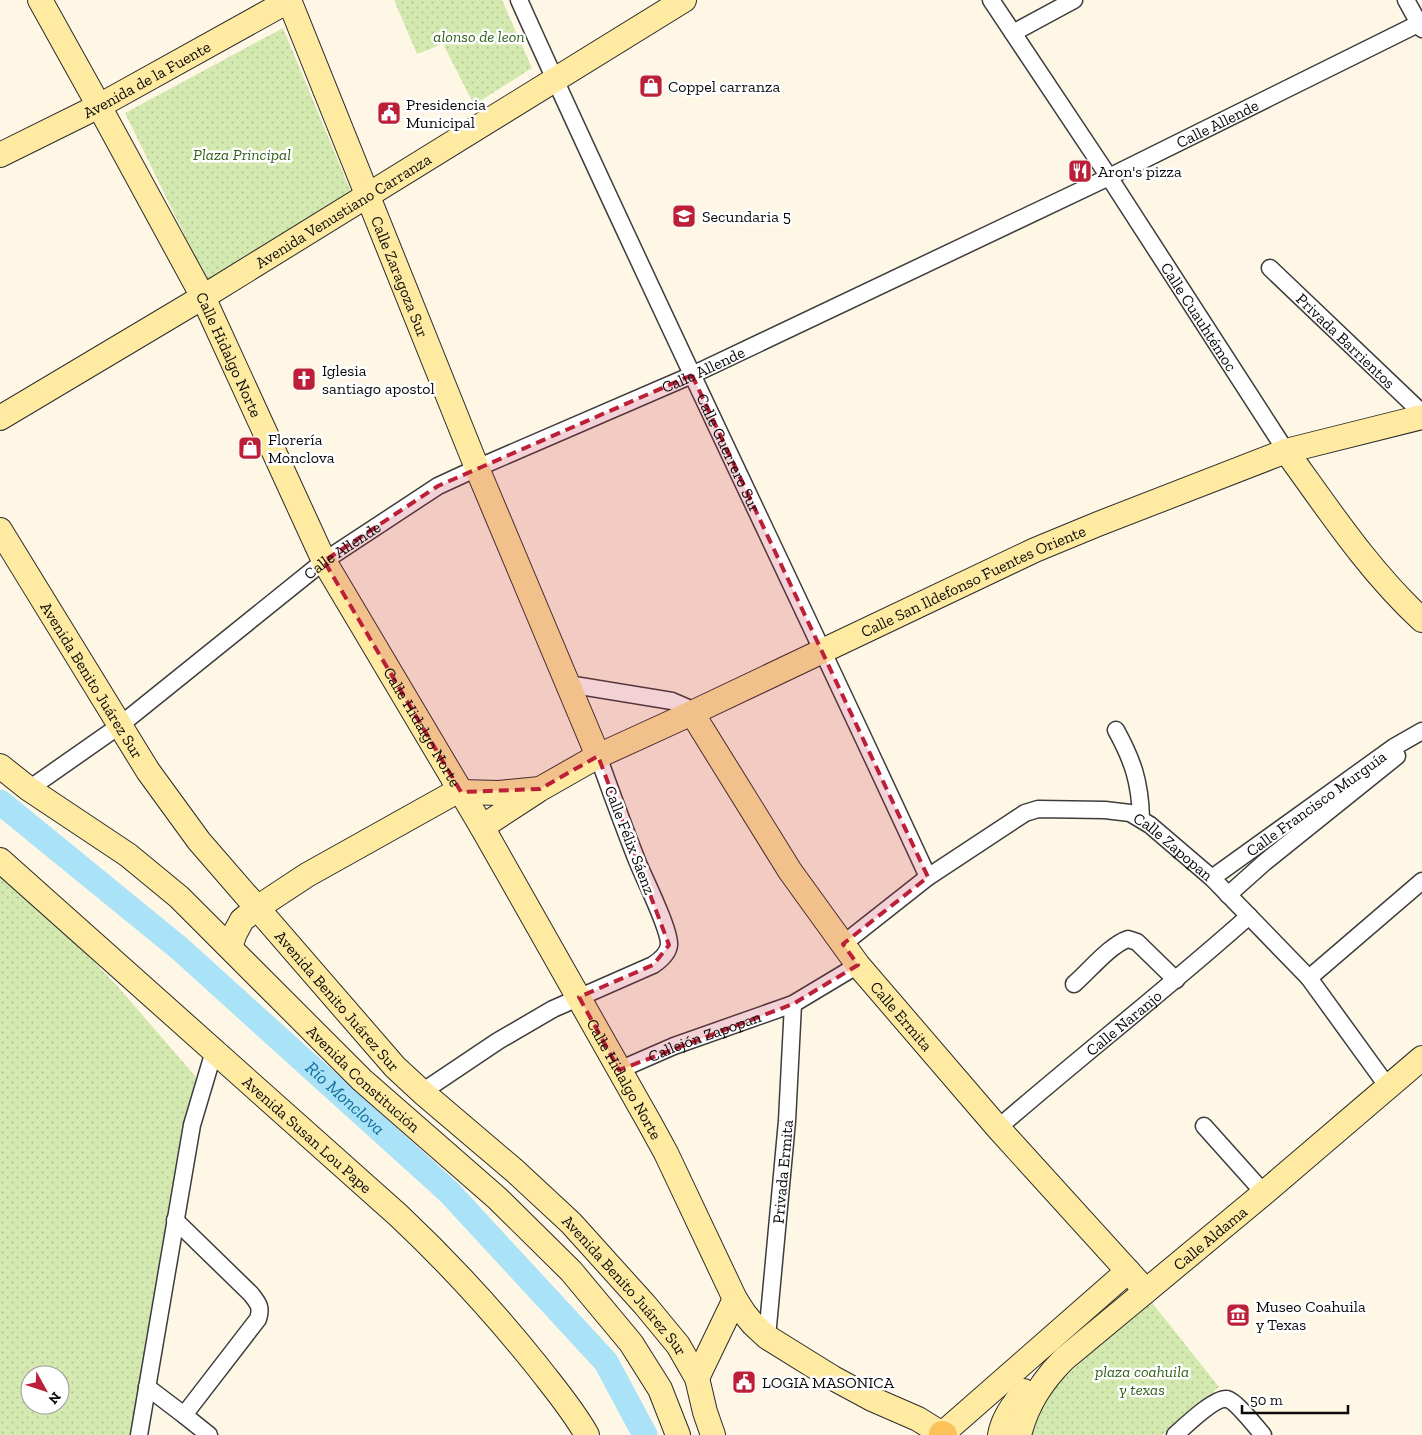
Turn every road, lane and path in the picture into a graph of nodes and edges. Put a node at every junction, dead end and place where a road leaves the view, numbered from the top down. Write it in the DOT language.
graph roads {
  1 [pos="40,0"];
  2 [pos="290,0"];
  3 [pos="519,0"];
  4 [pos="684,0"];
  5 [pos="991,0"];
  6 [pos="1074,0"];
  7 [pos="1406,0"];
  8 [pos="1421,25"];
  9 [pos="1013,33"];
  10 [pos="554,79"];
  11 [pos="99,106"];
  12 [pos="0,155"];
  13 [pos="1109,177"];
  14 [pos="367,196"];
  15 [pos="1270,268"];
  16 [pos="202,298"];
  17 [pos="692,375"];
  18 [pos="1422,412"];
  19 [pos="1422,417"];
  20 [pos="0,418"];
  21 [pos="1286,451"];
  22 [pos="476,468"];
  23 [pos="0,530"];
  24 [pos="324,561"];
  25 [pos="1422,620"];
  26 [pos="823,649"];
  27 [pos="568,684"];
  28 [pos="692,713"];
  29 [pos="118,726"];
  30 [pos="1116,730"];
  31 [pos="1420,733"];
  32 [pos="598,756"];
  33 [pos="0,766"];
  34 [pos="540,788"];
  35 [pos="29,789"];
  36 [pos="461,792"];
  37 [pos="1141,818"];
  38 [pos="482,827"];
  39 [pos="0,860"];
  40 [pos="928,878"];
  41 [pos="1212,878"];
  42 [pos="1422,881"];
  43 [pos="1228,895"];
  44 [pos="258,908"];
  45 [pos="1249,916"];
  46 [pos="843,944"];
  47 [pos="230,947"];
  48 [pos="858,965"];
  49 [pos="1308,978"];
  50 [pos="1176,980"];
  51 [pos="1074,984"];
  52 [pos="579,997"];
  53 [pos="792,1004"];
  54 [pos="214,1051"];
  55 [pos="1422,1058"];
  56 [pos="619,1070"];
  57 [pos="1388,1087"];
  58 [pos="422,1092"];
  59 [pos="1204,1126"];
  60 [pos="998,1128"];
  61 [pos="1264,1193"];
  62 [pos="175,1220"];
  63 [pos="1128,1271"];
  64 [pos="1146,1292"];
  65 [pos="735,1299"];
  66 [pos="767,1337"];
  67 [pos="1007,1376"];
  68 [pos="697,1378"];
  69 [pos="147,1387"];
  70 [pos="872,1398"];
  71 [pos="184,1415"];
  72 [pos="583,1433"];
  73 [pos="1007,1433"];
  74 [pos="139,1435"];
  75 [pos="208,1435"];
  76 [pos="678,1435"];
  77 [pos="713,1435"];
  78 [pos="912,1435"];
  79 [pos="942,1435"];
  80 [pos="1175,1435"];
  81 [pos="1264,1435"];
  1 -- 11 [label="street, Calle Hidalgo Norte"];
  2 -- 11 [label="street, Avenida de la Fuente"];
  2 -- 14 [label="street, Calle Zaragoza Sur"];
  3 -- 10 [label="street, Calle Guerrero Sur"];
  4 -- 10 [label="street, Avenida Venustiano Carranza"];
  5 -- 9 [label="street, Calle Cuauhtémoc"];
  6 -- 9 [label="street"];
  7 -- 8 [label="street"];
  8 -- 13 [label="street, Calle Allende"];
  9 -- 13 [label="street, Calle Cuauhtémoc"];
  10 -- 14 [label="street, Avenida Venustiano Carranza"];
  10 -- 17 [label="street, Calle Guerrero Sur"];
  11 -- 12 [label="street, Avenida de la Fuente"];
  11 -- 16 [label="street, Calle Hidalgo Norte"];
  13 -- 17 [label="street, Calle Allende"];
  13 -- 21 [label="street, Calle Cuauhtémoc"];
  14 -- 16 [label="street, Avenida Venustiano Carranza"];
  14 -- 22 [label="street, Calle Zaragoza Sur"];
  15 -- 18 [label="street, Privada Barrientos"];
  16 -- 20 [label="street, Avenida Venustiano Carranza"];
  16 -- 24 [label="street, Calle Hidalgo Norte"];
  17 -- 22 [label="street, Calle Allende"];
  17 -- 26 [label="street, Calle Guerrero Sur"];
  19 -- 21 [label="street, Calle San Ildefonso Fuentes Oriente"];
  21 -- 25 [label="street, Calle Cuauhtémoc"];
  21 -- 26 [label="street, Calle San Ildefonso Fuentes Oriente"];
  22 -- 24 [label="street, Calle Allende"];
  22 -- 27 [label="street, Calle Félix Sáenz"];
  23 -- 29 [label="street, Avenida Benito Juárez Sur"];
  24 -- 29 [label="street, Calle Allende"];
  24 -- 36 [label="street, Calle Hidalgo Norte"];
  26 -- 28 [label="street, Calle San Ildefonso Fuentes Oriente"];
  26 -- 40 [label="street, Calle Guerrero Sur"];
  27 -- 28 [label="street"];
  27 -- 32 [label="street, Calle Félix Sáenz"];
  28 -- 32 [label="street, Calle San Ildefonso Fuentes Oriente"];
  28 -- 46 [label="street, Calle Ermita"];
  29 -- 35 [label="street, Calle Allende"];
  29 -- 44 [label="street, Avenida Benito Juárez Sur"];
  30 -- 37 [label="street"];
  31 -- 41 [label="street, Calle Francisco Murguía"];
  31 -- 43 [label="street"];
  32 -- 34 [label="street, Calle San Ildefonso Fuentes Oriente"];
  32 -- 52 [label="street, Calle Félix Sáenz"];
  33 -- 35 [label="street, Avenida Constitución"];
  34 -- 36 [label="street, Calle San Ildefonso Fuentes Oriente"];
  34 -- 38 [label="street, Calle San Ildefonso Fuentes Oriente"];
  35 -- 47 [label="street, Avenida Constitución"];
  36 -- 38 [label="street, Calle Hidalgo Norte"];
  36 -- 44 [label="street, Calle San Ildefonso Fuentes Oriente"];
  37 -- 40 [label="street, Calle Zapopan"];
  37 -- 41 [label="street, Calle Zapopan"];
  38 -- 52 [label="street, Calle Hidalgo Norte"];
  39 -- 54 [label="street, Avenida Susan Lou Pape"];
  40 -- 46 [label="street, Calle Zapopan"];
  41 -- 43 [label="street, Calle Zapopan"];
  42 -- 49 [label="street"];
  43 -- 45 [label="street, Calle Zapopan"];
  44 -- 47 [label="street, Calle San Ildefonso Fuentes Oriente"];
  44 -- 58 [label="street, Avenida Benito Juárez Sur"];
  45 -- 49 [label="street, Calle Zapopan"];
  45 -- 50 [label="street, Calle Naranjo"];
  46 -- 48 [label="street, Calle Ermita"];
  47 -- 76 [label="street, Avenida Constitución"];
  48 -- 53 [label="street"];
  48 -- 60 [label="street, Calle Ermita"];
  49 -- 57 [label="street, Calle Zapopan"];
  50 -- 51 [label="street"];
  50 -- 60 [label="street, Calle Naranjo"];
  52 -- 56 [label="street, Calle Hidalgo Norte"];
  52 -- 58 [label="street, Calle Félix Sáenz"];
  53 -- 56 [label="street, Callejón Zapopan"];
  53 -- 66 [label="street, Privada Ermita"];
  54 -- 62 [label="street"];
  54 -- 72 [label="street, Avenida Susan Lou Pape"];
  55 -- 57 [label="street, Calle Aldama"];
  56 -- 65 [label="street, Calle Hidalgo Norte"];
  57 -- 61 [label="street, Calle Aldama"];
  58 -- 68 [label="street, Avenida Benito Juárez Sur"];
  59 -- 61 [label="street"];
  60 -- 63 [label="street, Calle Ermita"];
  61 -- 64 [label="street, Calle Aldama"];
  62 -- 69 [label="street"];
  62 -- 71 [label="street"];
  63 -- 64 [label="street, Calle Ermita"];
  63 -- 67 [label="street"];
  64 -- 73 [label="street, Calle Aldama"];
  65 -- 66 [label="street, Calle Hidalgo Norte"];
  65 -- 68 [label="street"];
  66 -- 70 [label="street, Calle Hidalgo Norte"];
  67 -- 73 [label="street"];
  67 -- 79 [label="street"];
  68 -- 77 [label="street, Avenida Benito Juárez Sur"];
  69 -- 71 [label="street"];
  69 -- 74 [label="street"];
  70 -- 78 [label="street, Calle Hidalgo Norte"];
  70 -- 79 [label="street, Calle Hidalgo Norte"];
  71 -- 75 [label="street"];
  80 -- 81 [label="street"];
}
